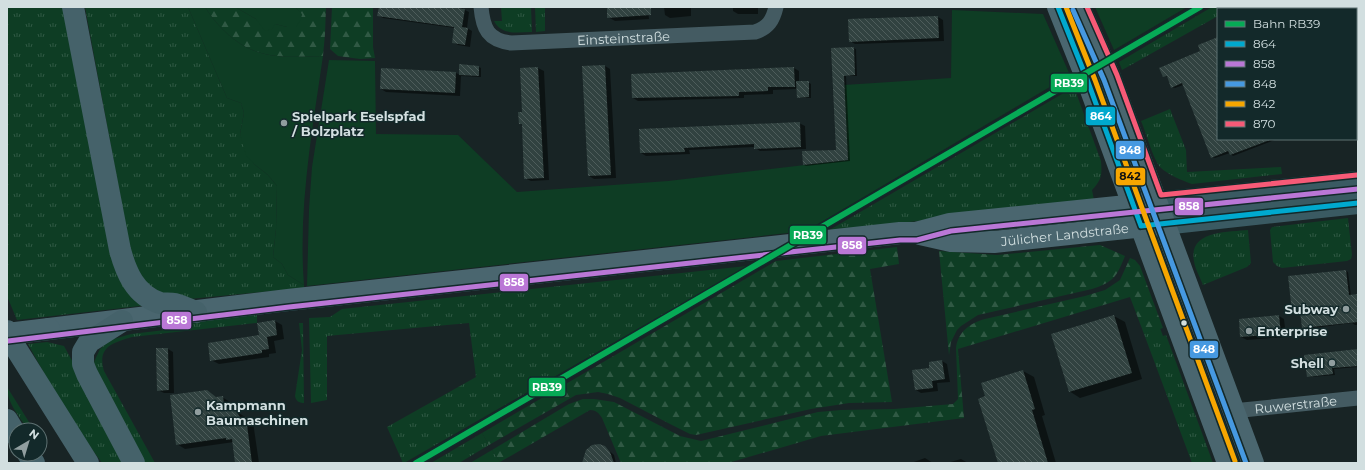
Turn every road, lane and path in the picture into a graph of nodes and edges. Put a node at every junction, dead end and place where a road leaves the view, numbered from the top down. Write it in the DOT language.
graph roads {
  1 [pos="73,7"];
  2 [pos="481,7"];
  3 [pos="776,7"];
  4 [pos="1058,7"];
  5 [pos="1079,7"];
  6 [pos="1358,182"];
  7 [pos="1156,203"];
  8 [pos="1358,203"];
  9 [pos="1133,205"];
  10 [pos="1163,224"];
  11 [pos="1141,226"];
  12 [pos="916,233"];
  13 [pos="196,312"];
  14 [pos="122,321"];
  15 [pos="7,333"];
  16 [pos="7,358"];
  17 [pos="1358,398"];
  18 [pos="1233,411"];
  19 [pos="72,463"];
  20 [pos="88,463"];
  21 [pos="134,463"];
  22 [pos="1228,463"];
  23 [pos="1253,463"];
  1 -- 13 [label="highway"];
  2 -- 3 [label="street, Einsteinstraße"];
  4 -- 9 [label="main road"];
  5 -- 7 [label="main road"];
  6 -- 7 [label="main road, Jülicher Landstraße"];
  7 -- 9 [label="main road, Jülicher Landstraße"];
  7 -- 10 [label="main road"];
  8 -- 10 [label="main road, Jülicher Landstraße"];
  9 -- 11 [label="main road"];
  9 -- 12 [label="main road, Jülicher Landstraße"];
  10 -- 11 [label="main road, Jülicher Landstraße"];
  10 -- 18 [label="main road"];
  11 -- 12 [label="main road, Jülicher Landstraße"];
  11 -- 22 [label="main road"];
  12 -- 13 [label="main road, Jülicher Landstraße"];
  13 -- 14 [label="main road, Jülicher Landstraße"];
  14 -- 15 [label="main road, Jülicher Landstraße, bridge"];
  14 -- 21 [label="highway"];
  15 -- 20 [label="highway"];
  16 -- 19 [label="highway"];
  17 -- 18 [label="street, Ruwerstraße"];
  18 -- 23 [label="main road"];
}
